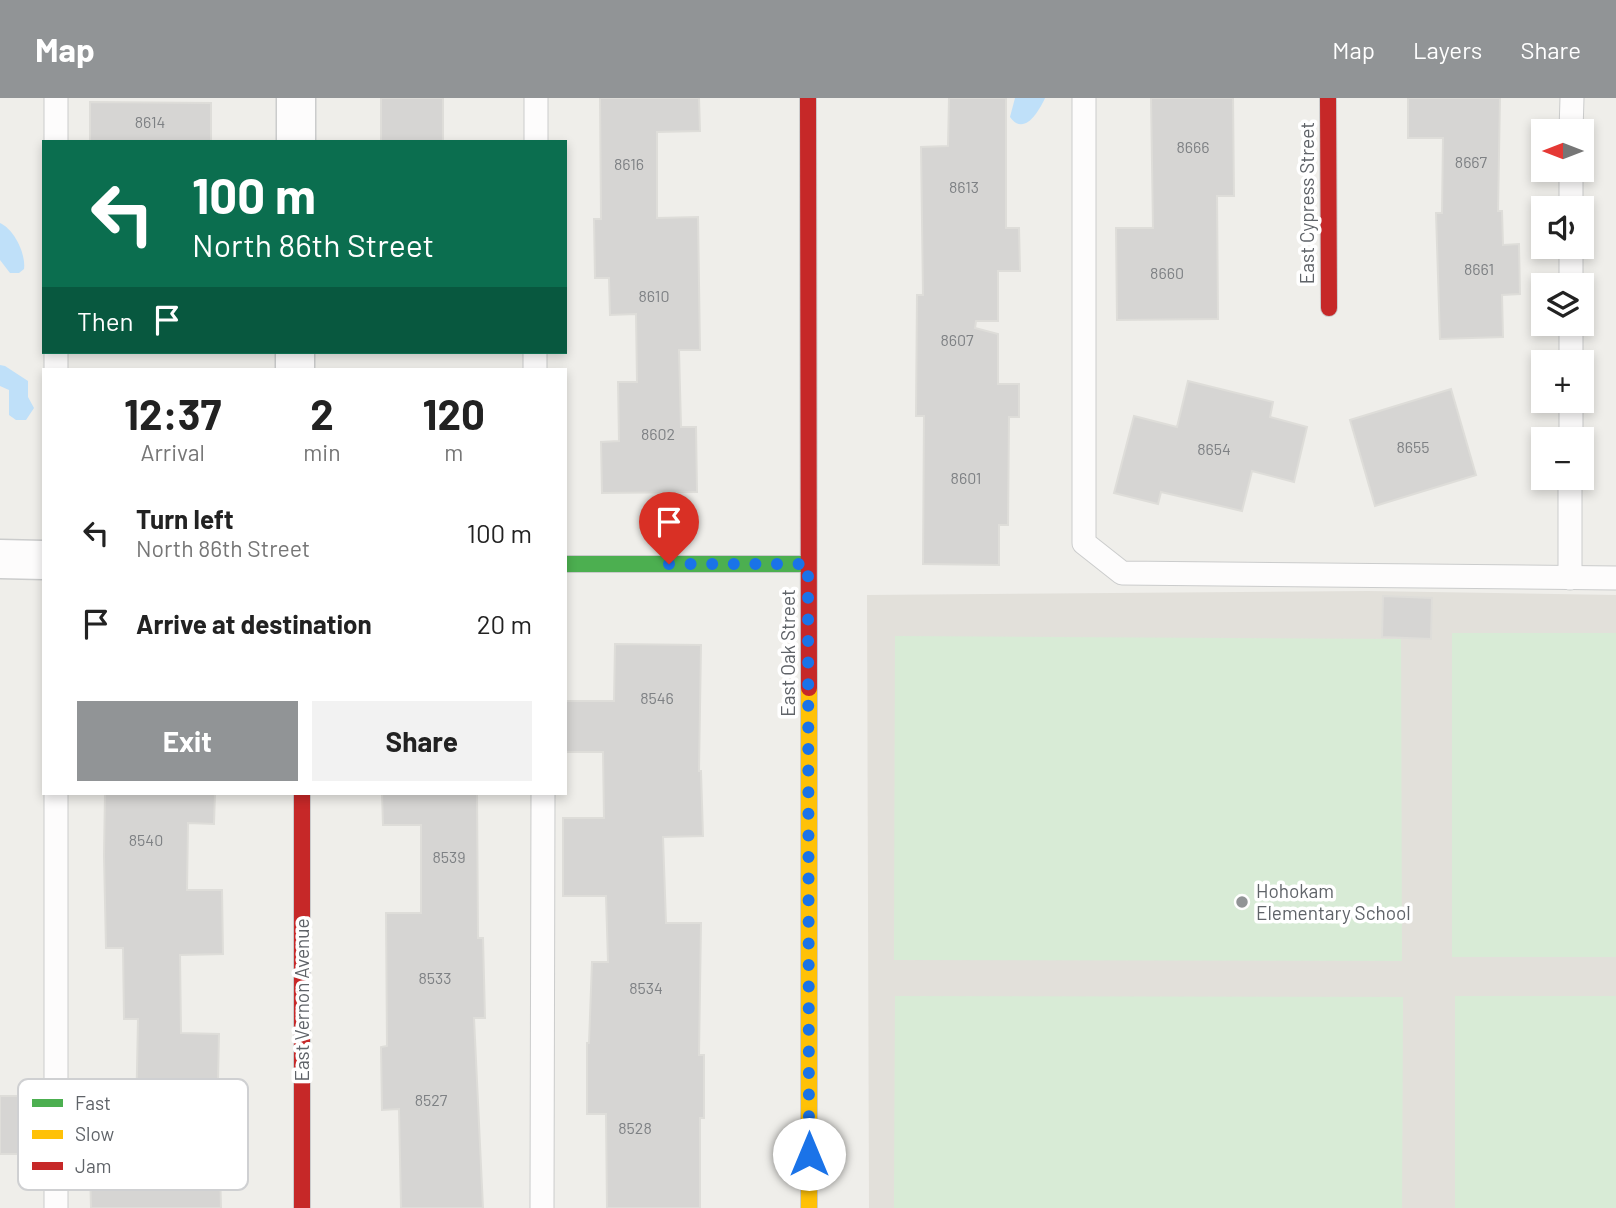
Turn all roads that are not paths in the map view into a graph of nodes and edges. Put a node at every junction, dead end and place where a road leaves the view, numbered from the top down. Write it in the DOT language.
graph roads {
  1 [pos="56,98"];
  2 [pos="296,98"];
  3 [pos="536,98"];
  4 [pos="808,98"];
  5 [pos="1084,98"];
  6 [pos="1328,98"];
  7 [pos="1572,98"];
  8 [pos="1572,119"];
  9 [pos="56,140"];
  10 [pos="296,140"];
  11 [pos="536,140"];
  12 [pos="1329,308"];
  13 [pos="1570,490"];
  14 [pos="0,559"];
  15 [pos="42,559"];
  16 [pos="567,564"];
  17 [pos="808,564"];
  18 [pos="1570,578"];
  19 [pos="1616,578"];
  20 [pos="56,795"];
  21 [pos="302,795"];
  22 [pos="543,795"];
  23 [pos="56,1079"];
  24 [pos="56,1190"];
  25 [pos="56,1208"];
  26 [pos="302,1208"];
  27 [pos="542,1208"];
  28 [pos="809,1208"];
  1 -- 9 [label="lane"];
  2 -- 10 [label="street"];
  3 -- 11 [label="lane"];
  4 -- 17 [label="street, East Oak Street"];
  5 -- 18 [label="lane"];
  6 -- 12 [label="street, East Cypress Street"];
  7 -- 8 [label="lane"];
  13 -- 18 [label="lane"];
  14 -- 15 [label="street"];
  16 -- 17 [label="street"];
  17 -- 28 [label="street, East Oak Street"];
  18 -- 19 [label="lane"];
  20 -- 23 [label="lane"];
  21 -- 26 [label="street, East Vernon Avenue"];
  22 -- 27 [label="lane"];
  24 -- 25 [label="lane"];
}
